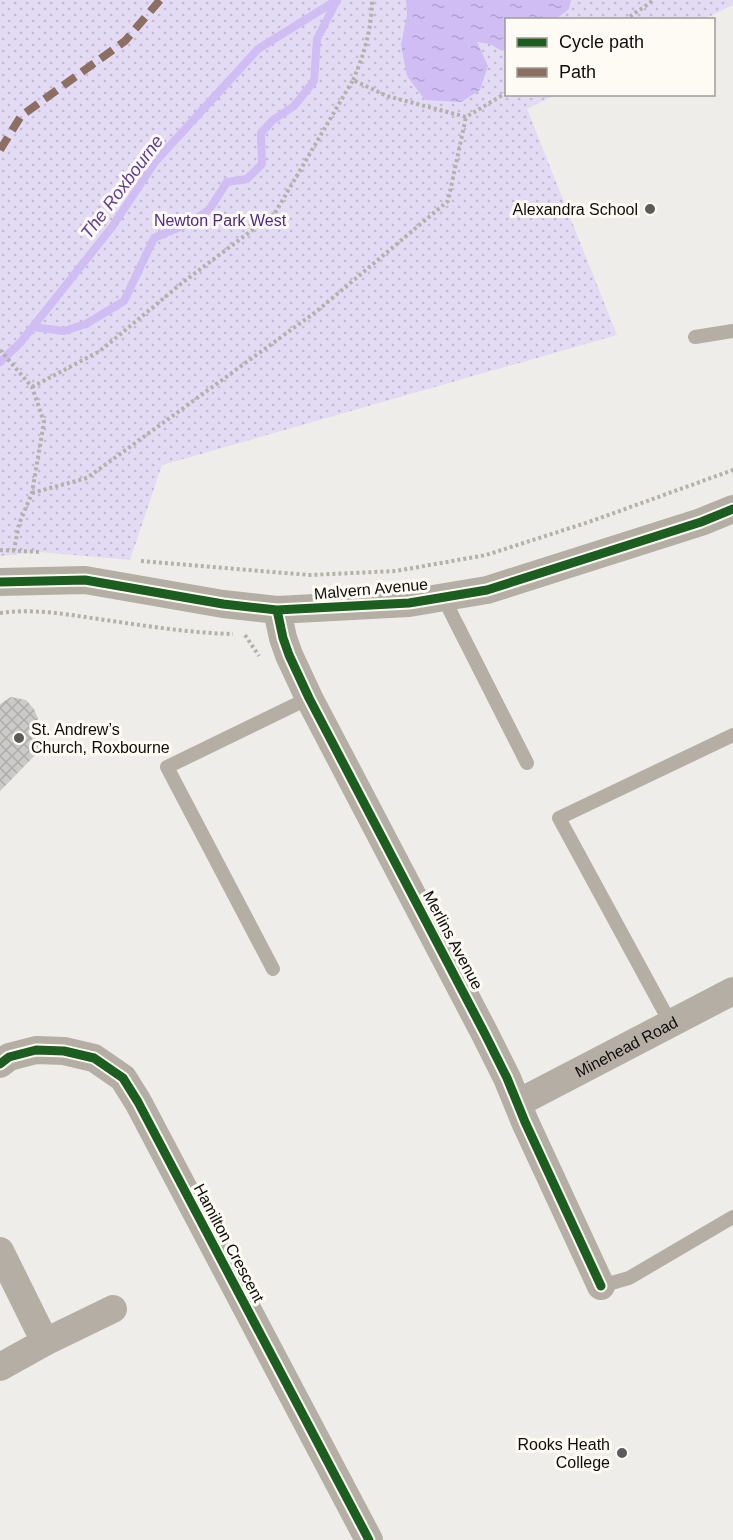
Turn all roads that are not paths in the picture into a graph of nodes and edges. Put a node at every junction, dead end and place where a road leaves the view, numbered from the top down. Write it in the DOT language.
graph roads {
  1 [pos="733,331"];
  2 [pos="695,337"];
  3 [pos="733,509"];
  4 [pos="7,582"];
  5 [pos="443,597"];
  6 [pos="277,610"];
  7 [pos="309,698"];
  8 [pos="733,735"];
  9 [pos="527,763"];
  10 [pos="273,969"];
  11 [pos="733,991"];
  12 [pos="671,1024"];
  13 [pos="0,1064"];
  14 [pos="518,1103"];
  15 [pos="733,1217"];
  16 [pos="0,1251"];
  17 [pos="601,1286"];
  18 [pos="112,1309"];
  19 [pos="45,1342"];
  20 [pos="0,1367"];
  21 [pos="369,1540"];
  1 -- 2 [label="lane"];
  3 -- 5 [label="street, Malvern Avenue"];
  4 -- 6 [label="street, Malvern Avenue"];
  5 -- 6 [label="street, Malvern Avenue"];
  5 -- 9 [label="lane"];
  6 -- 7 [label="street, Merlins Avenue"];
  7 -- 10 [label="lane"];
  7 -- 14 [label="street, Merlins Avenue"];
  8 -- 12 [label="lane"];
  11 -- 12 [label="street, Minehead Road"];
  12 -- 14 [label="street, Minehead Road"];
  13 -- 21 [label="street, Hamilton Crescent"];
  14 -- 17 [label="street, Merlins Avenue"];
  15 -- 17 [label="lane"];
  16 -- 19 [label="street"];
  18 -- 19 [label="street"];
  19 -- 20 [label="street"];
}
